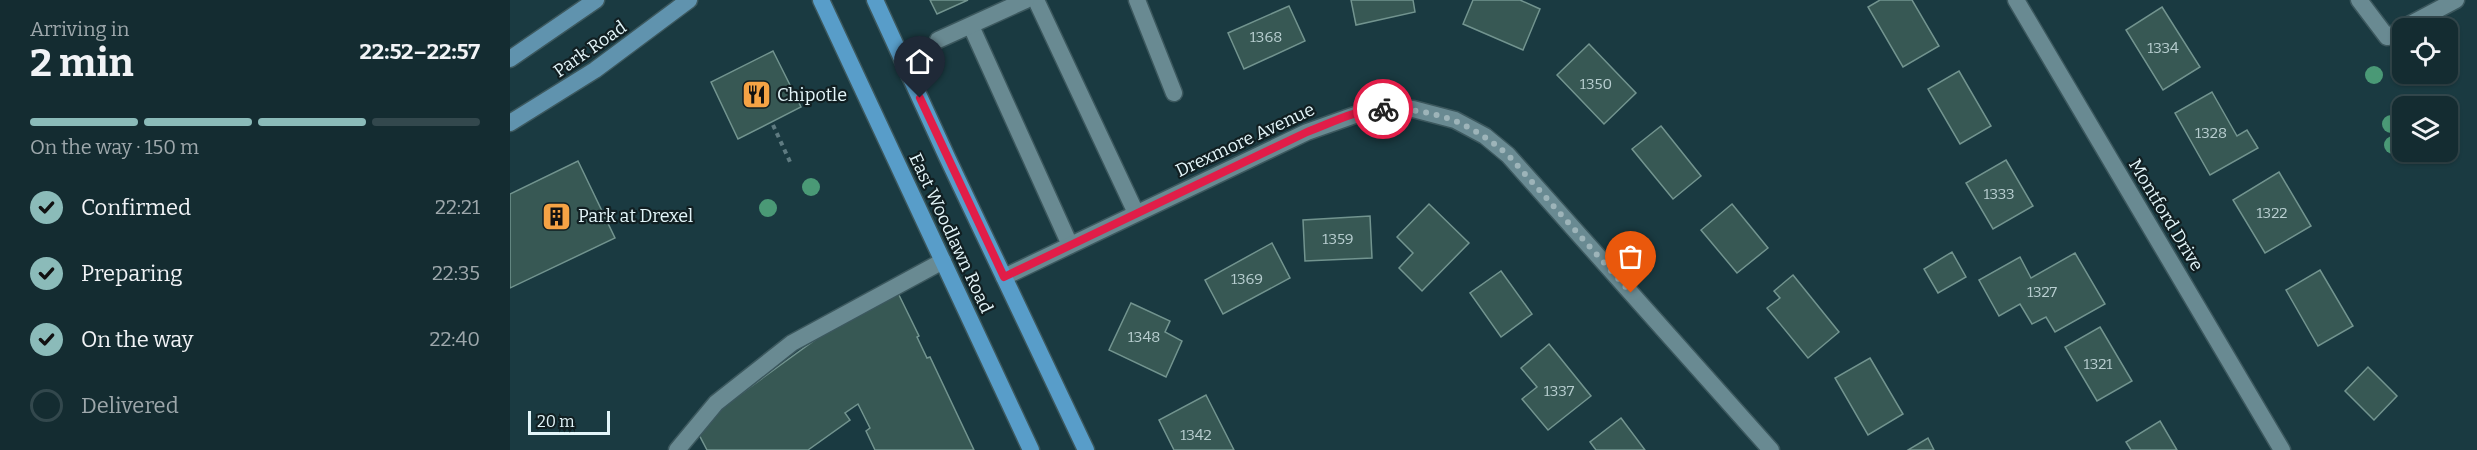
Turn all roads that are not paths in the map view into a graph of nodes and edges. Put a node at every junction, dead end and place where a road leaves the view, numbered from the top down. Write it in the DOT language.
graph roads {
  1 [pos="596,0"];
  2 [pos="689,0"];
  3 [pos="821,0"];
  4 [pos="875,0"];
  5 [pos="1026,0"];
  6 [pos="1036,0"];
  7 [pos="1137,0"];
  8 [pos="2016,0"];
  9 [pos="2359,0"];
  10 [pos="2456,0"];
  11 [pos="2423,18"];
  12 [pos="971,26"];
  13 [pos="2392,34"];
  14 [pos="938,40"];
  15 [pos="510,59"];
  16 [pos="1174,93"];
  17 [pos="510,123"];
  18 [pos="1136,213"];
  19 [pos="1070,245"];
  20 [pos="943,261"];
  21 [pos="1004,277"];
  22 [pos="677,450"];
  23 [pos="1031,450"];
  24 [pos="1086,450"];
  25 [pos="1771,450"];
  26 [pos="2282,450"];
  1 -- 15 [label="main road, Park Road"];
  2 -- 17 [label="main road, Park Road"];
  3 -- 20 [label="main road, East Woodlawn Road"];
  4 -- 21 [label="main road, East Woodlawn Road"];
  5 -- 12 [label="street"];
  6 -- 18 [label="street"];
  7 -- 16 [label="street"];
  8 -- 26 [label="street, Montford Drive"];
  9 -- 13 [label="street"];
  10 -- 11 [label="street"];
  12 -- 14 [label="street"];
  12 -- 19 [label="street"];
  18 -- 19 [label="street, Drexmore Avenue"];
  18 -- 25 [label="street, Drexmore Avenue"];
  19 -- 21 [label="street, Drexmore Avenue"];
  20 -- 22 [label="street"];
  20 -- 23 [label="main road, East Woodlawn Road"];
  21 -- 24 [label="main road, East Woodlawn Road"];
}
